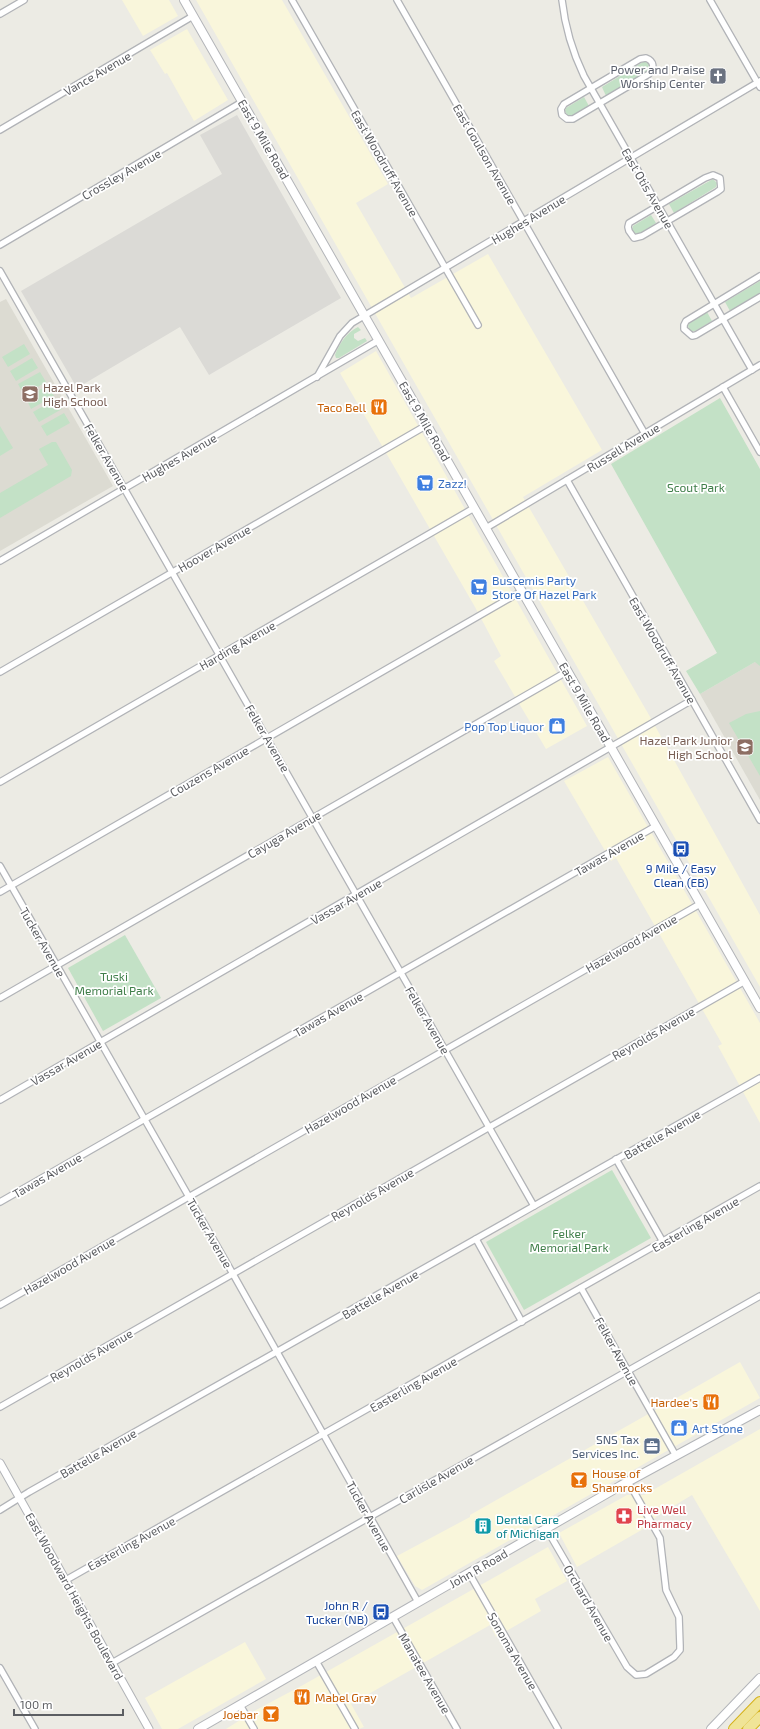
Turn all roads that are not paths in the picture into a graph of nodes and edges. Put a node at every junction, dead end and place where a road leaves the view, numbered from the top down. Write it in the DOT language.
graph roads {
  1 [pos="24,0"];
  2 [pos="184,0"];
  3 [pos="292,0"];
  4 [pos="397,0"];
  5 [pos="562,0"];
  6 [pos="710,0"];
  7 [pos="0,14"];
  8 [pos="193,16"];
  9 [pos="759,83"];
  10 [pos="591,88"];
  11 [pos="242,102"];
  12 [pos="600,104"];
  13 [pos="0,130"];
  14 [pos="631,158"];
  15 [pos="658,206"];
  16 [pos="667,221"];
  17 [pos="524,222"];
  18 [pos="0,245"];
  19 [pos="445,268"];
  20 [pos="0,271"];
  21 [pos="760,276"];
  22 [pos="760,297"];
  23 [pos="714,304"];
  24 [pos="365,316"];
  25 [pos="723,319"];
  26 [pos="478,326"];
  27 [pos="379,340"];
  28 [pos="760,365"];
  29 [pos="752,370"];
  30 [pos="317,377"];
  31 [pos="723,387"];
  32 [pos="427,425"];
  33 [pos="645,434"];
  34 [pos="760,452"];
  35 [pos="567,480"];
  36 [pos="124,489"];
  37 [pos="474,508"];
  38 [pos="486,528"];
  39 [pos="0,561"];
  40 [pos="172,572"];
  41 [pos="522,591"];
  42 [pos="220,655"];
  43 [pos="568,671"];
  44 [pos="0,672"];
  45 [pos="692,700"];
  46 [pos="267,738"];
  47 [pos="611,747"];
  48 [pos="0,782"];
  49 [pos="313,817"];
  50 [pos="760,820"];
  51 [pos="656,826"];
  52 [pos="0,866"];
  53 [pos="11,885"];
  54 [pos="0,892"];
  55 [pos="357,895"];
  56 [pos="700,904"];
  57 [pos="56,965"];
  58 [pos="401,972"];
  59 [pos="745,981"];
  60 [pos="0,998"];
  61 [pos="760,1008"];
  62 [pos="101,1042"];
  63 [pos="445,1050"];
  64 [pos="760,1078"];
  65 [pos="0,1100"];
  66 [pos="144,1119"];
  67 [pos="489,1127"];
  68 [pos="616,1159"];
  69 [pos="760,1186"];
  70 [pos="189,1196"];
  71 [pos="0,1202"];
  72 [pos="534,1206"];
  73 [pos="476,1239"];
  74 [pos="663,1242"];
  75 [pos="234,1274"];
  76 [pos="581,1288"];
  77 [pos="760,1296"];
  78 [pos="0,1305"];
  79 [pos="522,1322"];
  80 [pos="277,1352"];
  81 [pos="628,1370"];
  82 [pos="0,1408"];
  83 [pos="760,1410"];
  84 [pos="324,1434"];
  85 [pos="676,1456"];
  86 [pos="0,1463"];
  87 [pos="627,1482"];
  88 [pos="20,1498"];
  89 [pos="0,1510"];
  90 [pos="370,1517"];
  91 [pos="546,1528"];
  92 [pos="469,1573"];
  93 [pos="66,1580"];
  94 [pos="418,1602"];
  95 [pos="393,1617"];
  96 [pos="316,1661"];
  97 [pos="112,1663"];
  98 [pos="0,1668"];
  99 [pos="760,1678"];
  100 [pos="760,1702"];
  101 [pos="240,1705"];
  102 [pos="760,1717"];
  103 [pos="35,1729"];
  104 [pos="149,1729"];
  105 [pos="198,1729"];
  106 [pos="254,1729"];
  107 [pos="355,1729"];
  108 [pos="457,1729"];
  109 [pos="558,1729"];
  110 [pos="711,1729"];
  111 [pos="734,1729"];
  112 [pos="748,1729"];
  1 -- 7 [label="street"];
  2 -- 8 [label="main road, East 9 Mile Road"];
  3 -- 19 [label="street, East Woodruff Avenue"];
  4 -- 17 [label="street, East Goulson Avenue"];
  5 -- 10 [label="street, East Otis Avenue"];
  6 -- 9 [label="street"];
  8 -- 11 [label="main road, East 9 Mile Road"];
  8 -- 13 [label="street, Vance Avenue"];
  9 -- 14 [label="street, Hughes Avenue"];
  10 -- 12 [label="street, East Otis Avenue"];
  10 -- 12 [label="street"];
  10 -- 12 [label="street"];
  11 -- 18 [label="street, Crossley Avenue"];
  11 -- 24 [label="main road, East 9 Mile Road"];
  12 -- 14 [label="street, East Otis Avenue"];
  14 -- 15 [label="street, East Otis Avenue"];
  14 -- 17 [label="street, Hughes Avenue"];
  15 -- 16 [label="street, East Otis Avenue"];
  15 -- 16 [label="street"];
  15 -- 16 [label="street"];
  16 -- 23 [label="street, East Otis Avenue"];
  17 -- 19 [label="street, Hughes Avenue"];
  17 -- 33 [label="street, East Goulson Avenue"];
  19 -- 24 [label="street, Hughes Avenue"];
  19 -- 26 [label="street, East Woodruff Avenue"];
  20 -- 36 [label="street, Felker Avenue"];
  21 -- 23 [label="street"];
  22 -- 25 [label="street"];
  23 -- 25 [label="street, East Otis Avenue"];
  23 -- 25 [label="street"];
  24 -- 27 [label="main road, East 9 Mile Road"];
  24 -- 30 [label="street, Hughes Avenue"];
  25 -- 29 [label="street, East Otis Avenue"];
  27 -- 30 [label="street, Hughes Avenue"];
  27 -- 32 [label="main road, East 9 Mile Road"];
  28 -- 29 [label="street, Russell Avenue"];
  29 -- 31 [label="street, Russell Avenue"];
  30 -- 36 [label="street, Hughes Avenue"];
  31 -- 33 [label="street, Russell Avenue"];
  31 -- 34 [label="street"];
  32 -- 37 [label="main road, East 9 Mile Road"];
  32 -- 40 [label="street, Hoover Avenue"];
  33 -- 35 [label="street, Russell Avenue"];
  35 -- 38 [label="street, Russell Avenue"];
  35 -- 45 [label="street, East Woodruff Avenue"];
  36 -- 39 [label="street, Hughes Avenue"];
  36 -- 40 [label="street, Felker Avenue"];
  37 -- 38 [label="main road, East 9 Mile Road"];
  37 -- 42 [label="street, Harding Avenue"];
  38 -- 41 [label="main road, East 9 Mile Road"];
  40 -- 42 [label="street, Felker Avenue"];
  40 -- 44 [label="street, Hoover Avenue"];
  41 -- 43 [label="main road, East 9 Mile Road"];
  41 -- 46 [label="street, Couzens Avenue"];
  42 -- 46 [label="street, Felker Avenue"];
  42 -- 48 [label="street, Harding Avenue"];
  43 -- 47 [label="main road, East 9 Mile Road"];
  43 -- 49 [label="street, Cayuga Avenue"];
  45 -- 47 [label="street, Vassar Avenue"];
  45 -- 50 [label="street, East Woodruff Avenue"];
  46 -- 49 [label="street, Felker Avenue"];
  46 -- 53 [label="street, Couzens Avenue"];
  47 -- 51 [label="main road, East 9 Mile Road"];
  47 -- 55 [label="street, Vassar Avenue"];
  49 -- 55 [label="street, Felker Avenue"];
  49 -- 57 [label="street, Cayuga Avenue"];
  51 -- 56 [label="main road, East 9 Mile Road"];
  51 -- 58 [label="street, Tawas Avenue"];
  52 -- 53 [label="street, Tucker Avenue"];
  53 -- 54 [label="street, Couzens Avenue"];
  53 -- 57 [label="street, Tucker Avenue"];
  55 -- 58 [label="street, Felker Avenue"];
  55 -- 62 [label="street, Vassar Avenue"];
  56 -- 59 [label="main road, East 9 Mile Road"];
  56 -- 63 [label="street, Hazelwood Avenue"];
  57 -- 60 [label="street, Cayuga Avenue"];
  57 -- 62 [label="street, Tucker Avenue"];
  58 -- 63 [label="street, Felker Avenue"];
  58 -- 66 [label="street, Tawas Avenue"];
  59 -- 61 [label="main road, East 9 Mile Road"];
  59 -- 67 [label="street, Reynolds Avenue"];
  62 -- 65 [label="street, Vassar Avenue"];
  62 -- 66 [label="street, Tucker Avenue"];
  63 -- 67 [label="street, Felker Avenue"];
  63 -- 70 [label="street, Hazelwood Avenue"];
  64 -- 68 [label="street, Battelle Avenue"];
  66 -- 70 [label="street, Tucker Avenue"];
  66 -- 71 [label="street, Tawas Avenue"];
  67 -- 72 [label="street, Felker Avenue"];
  67 -- 75 [label="street, Reynolds Avenue"];
  68 -- 72 [label="street, Battelle Avenue"];
  68 -- 74 [label="street"];
  69 -- 74 [label="street, Easterling Avenue"];
  70 -- 75 [label="street, Tucker Avenue"];
  70 -- 78 [label="street, Hazelwood Avenue"];
  72 -- 73 [label="street, Battelle Avenue"];
  73 -- 79 [label="street"];
  73 -- 80 [label="street, Battelle Avenue"];
  74 -- 76 [label="street, Easterling Avenue"];
  75 -- 80 [label="street, Tucker Avenue"];
  75 -- 82 [label="street, Reynolds Avenue"];
  76 -- 79 [label="street, Easterling Avenue"];
  76 -- 81 [label="street, Felker Avenue"];
  77 -- 81 [label="street, Carlisle Avenue"];
  79 -- 84 [label="street, Easterling Avenue"];
  80 -- 84 [label="street, Tucker Avenue"];
  80 -- 88 [label="street, Battelle Avenue"];
  81 -- 85 [label="street, Felker Avenue"];
  81 -- 90 [label="street, Carlisle Avenue"];
  83 -- 85 [label="main road, John R Road"];
  84 -- 90 [label="street, Tucker Avenue"];
  84 -- 93 [label="street, Easterling Avenue"];
  85 -- 87 [label="main road, John R Road"];
  86 -- 88 [label="street, East Woodward Heights Boulevard"];
  87 -- 91 [label="main road, John R Road"];
  87 -- 91 [label="street, Orchard Avenue"];
  88 -- 89 [label="street, Battelle Avenue"];
  88 -- 93 [label="street, East Woodward Heights Boulevard"];
  90 -- 94 [label="street, Tucker Avenue"];
  90 -- 97 [label="street, Carlisle Avenue"];
  91 -- 92 [label="main road, John R Road"];
  92 -- 94 [label="main road, John R Road"];
  92 -- 109 [label="street, Sonoma Avenue"];
  93 -- 97 [label="street, East Woodward Heights Boulevard"];
  94 -- 95 [label="main road, John R Road"];
  95 -- 96 [label="main road, John R Road"];
  95 -- 108 [label="street, Manatee Avenue"];
  96 -- 101 [label="main road, John R Road"];
  96 -- 107 [label="street"];
  97 -- 104 [label="street, East Woodward Heights Boulevard"];
  98 -- 103 [label="street"];
  99 -- 110 [label="main road"];
  100 -- 111 [label="highway"];
  101 -- 105 [label="main road, John R Road"];
  101 -- 106 [label="street"];
  102 -- 112 [label="highway"];
}
